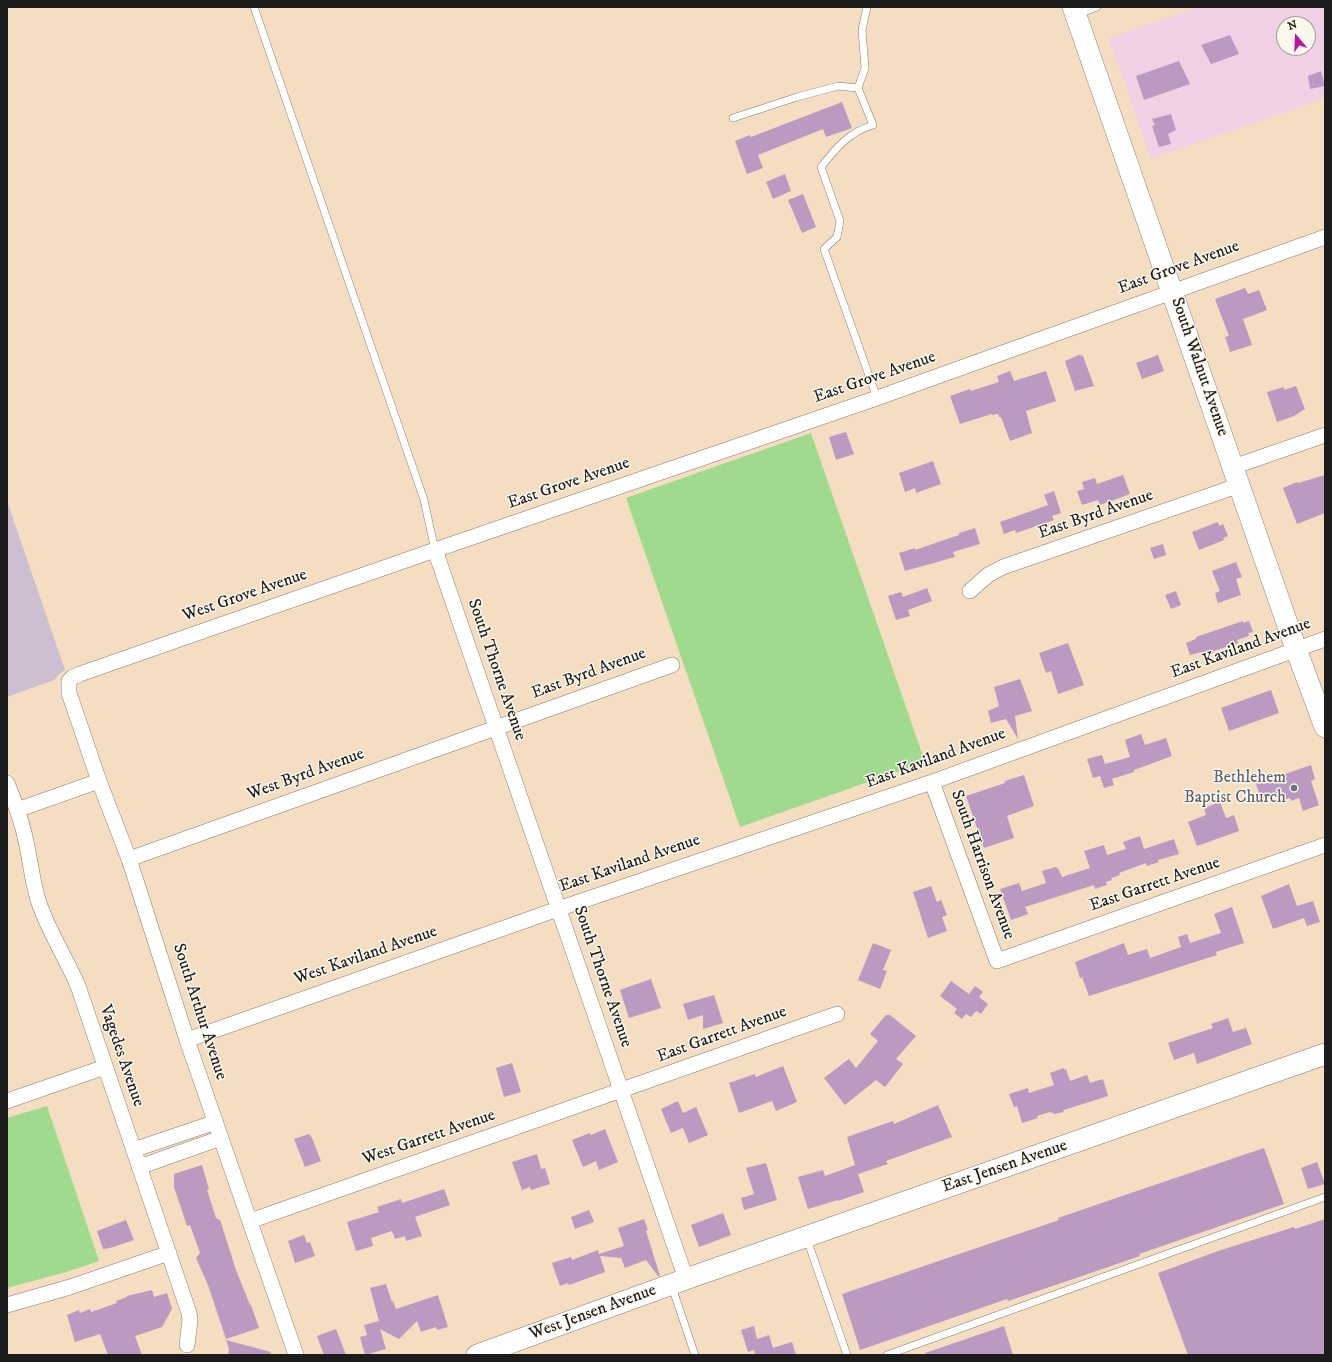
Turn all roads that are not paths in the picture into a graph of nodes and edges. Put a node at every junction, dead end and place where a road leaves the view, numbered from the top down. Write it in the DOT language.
graph roads {
  1 [pos="254,7"];
  2 [pos="867,7"];
  3 [pos="1096,7"];
  4 [pos="1075,11"];
  5 [pos="858,88"];
  6 [pos="733,118"];
  7 [pos="1325,237"];
  8 [pos="1172,291"];
  9 [pos="877,398"];
  10 [pos="1325,436"];
  11 [pos="1237,476"];
  12 [pos="435,550"];
  13 [pos="970,591"];
  14 [pos="1325,639"];
  15 [pos="1296,649"];
  16 [pos="672,665"];
  17 [pos="69,681"];
  18 [pos="1325,727"];
  19 [pos="496,728"];
  20 [pos="100,781"];
  21 [pos="932,782"];
  22 [pos="7,783"];
  23 [pos="17,810"];
  24 [pos="1325,845"];
  25 [pos="129,859"];
  26 [pos="558,909"];
  27 [pos="997,960"];
  28 [pos="837,1014"];
  29 [pos="187,1040"];
  30 [pos="1325,1054"];
  31 [pos="105,1067"];
  32 [pos="621,1091"];
  33 [pos="7,1101"];
  34 [pos="216,1122"];
  35 [pos="221,1138"];
  36 [pos="133,1150"];
  37 [pos="139,1167"];
  38 [pos="1325,1197"];
  39 [pos="250,1221"];
  40 [pos="806,1237"];
  41 [pos="169,1253"];
  42 [pos="679,1282"];
  43 [pos="7,1305"];
  44 [pos="187,1345"];
  45 [pos="296,1355"];
  46 [pos="477,1355"];
  47 [pos="695,1355"];
  48 [pos="847,1355"];
  49 [pos="887,1355"];
  1 -- 12 [label="lane"];
  2 -- 5 [label="lane"];
  3 -- 4 [label="lane"];
  4 -- 8 [label="street, South Walnut Avenue"];
  5 -- 6 [label="lane"];
  5 -- 9 [label="lane"];
  7 -- 8 [label="street, East Grove Avenue"];
  8 -- 9 [label="street, East Grove Avenue"];
  8 -- 11 [label="street, South Walnut Avenue"];
  9 -- 12 [label="street, East Grove Avenue"];
  10 -- 11 [label="street, East Byrd Avenue"];
  11 -- 13 [label="street, East Byrd Avenue"];
  11 -- 15 [label="street, South Walnut Avenue"];
  12 -- 17 [label="street, West Grove Avenue"];
  12 -- 19 [label="street, South Thorne Avenue"];
  14 -- 15 [label="street, East Kaviland Avenue"];
  15 -- 18 [label="street, South Walnut Avenue"];
  15 -- 21 [label="street, East Kaviland Avenue"];
  16 -- 19 [label="street, East Byrd Avenue"];
  17 -- 20 [label="street, South Arthur Avenue"];
  19 -- 25 [label="street, West Byrd Avenue"];
  19 -- 26 [label="street, South Thorne Avenue"];
  20 -- 23 [label="street"];
  20 -- 25 [label="street, South Arthur Avenue"];
  21 -- 26 [label="street, East Kaviland Avenue"];
  21 -- 27 [label="street, South Harrison Avenue"];
  22 -- 23 [label="street, Vagedes Avenue"];
  23 -- 31 [label="street, Vagedes Avenue"];
  24 -- 27 [label="street, East Garrett Avenue"];
  25 -- 29 [label="street, South Arthur Avenue"];
  26 -- 29 [label="street, West Kaviland Avenue"];
  26 -- 32 [label="street, South Thorne Avenue"];
  28 -- 32 [label="street, East Garrett Avenue"];
  29 -- 34 [label="street, South Arthur Avenue"];
  30 -- 40 [label="street, East Jensen Avenue"];
  31 -- 33 [label="street"];
  31 -- 36 [label="street, Vagedes Avenue"];
  32 -- 39 [label="street, West Garrett Avenue"];
  32 -- 42 [label="street, South Thorne Avenue"];
  34 -- 35 [label="street, South Arthur Avenue"];
  34 -- 36 [label="street"];
  35 -- 37 [label="street"];
  35 -- 39 [label="street, South Arthur Avenue"];
  36 -- 37 [label="street, Vagedes Avenue"];
  37 -- 41 [label="street, Vagedes Avenue"];
  38 -- 49 [label="lane"];
  39 -- 45 [label="street, South Arthur Avenue"];
  40 -- 42 [label="street, East Jensen Avenue"];
  40 -- 48 [label="lane"];
  41 -- 43 [label="street"];
  41 -- 44 [label="street, Vagedes Avenue"];
  42 -- 46 [label="street, West Jensen Avenue"];
  42 -- 47 [label="lane"];
}
